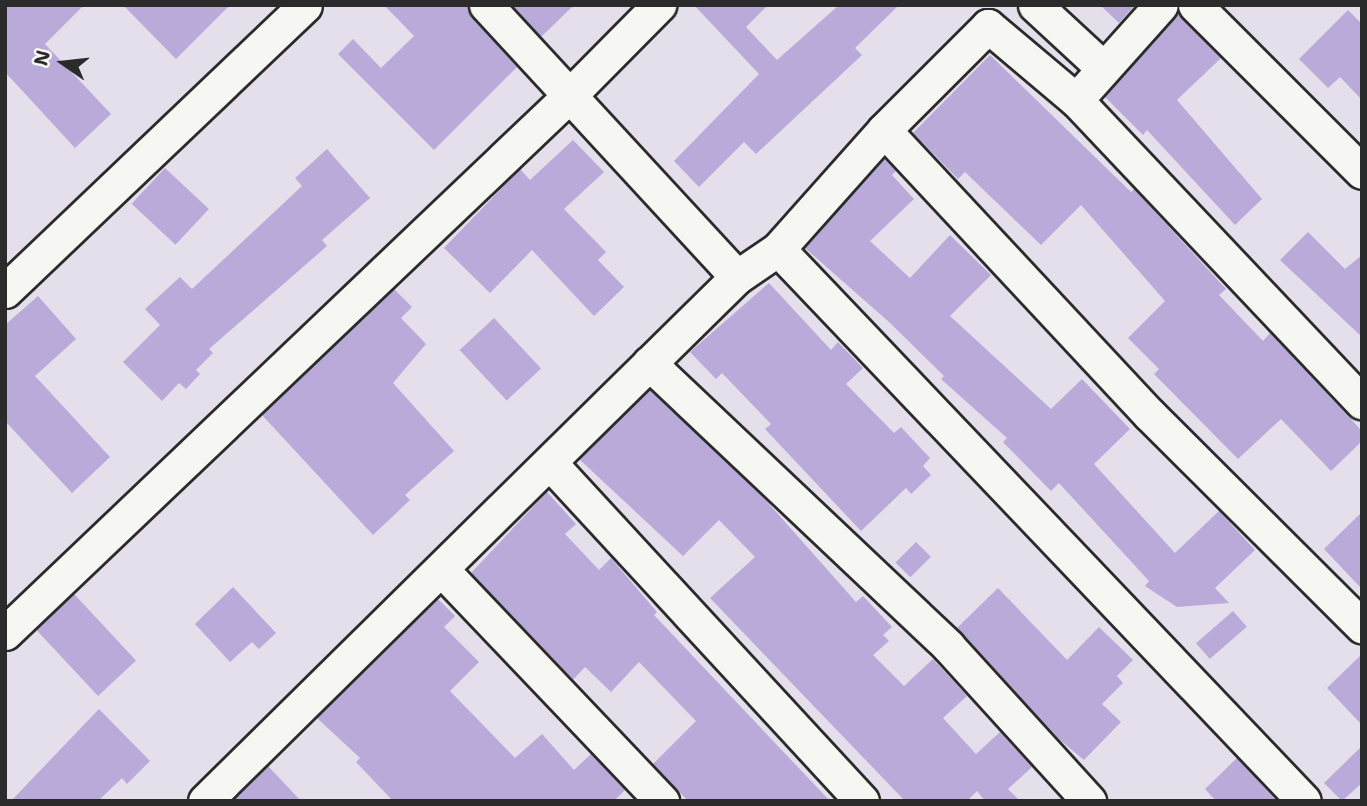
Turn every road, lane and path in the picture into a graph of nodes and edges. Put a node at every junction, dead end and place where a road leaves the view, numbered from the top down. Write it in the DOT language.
graph roads {
  1 [pos="305,5"];
  2 [pos="486,5"];
  3 [pos="659,5"];
  4 [pos="1035,5"];
  5 [pos="1161,5"];
  6 [pos="1195,5"];
  7 [pos="1104,68"];
  8 [pos="570,95"];
  9 [pos="1076,100"];
  10 [pos="884,130"];
  11 [pos="1362,172"];
  12 [pos="778,249"];
  13 [pos="737,277"];
  14 [pos="5,292"];
  15 [pos="649,363"];
  16 [pos="1362,402"];
  17 [pos="551,463"];
  18 [pos="443,571"];
  19 [pos="1362,626"];
  20 [pos="5,633"];
  21 [pos="651,797"];
  22 [pos="205,801"];
  23 [pos="862,801"];
  24 [pos="1089,801"];
  25 [pos="1304,801"];
  1 -- 14 [label="street"];
  2 -- 8 [label="street"];
  3 -- 8 [label="street"];
  4 -- 7 [label="street"];
  5 -- 7 [label="street"];
  6 -- 11 [label="street"];
  7 -- 9 [label="street"];
  8 -- 13 [label="street"];
  8 -- 20 [label="street"];
  9 -- 10 [label="street"];
  9 -- 16 [label="street"];
  10 -- 12 [label="street"];
  10 -- 19 [label="street"];
  12 -- 13 [label="street"];
  12 -- 25 [label="street"];
  13 -- 15 [label="street"];
  15 -- 17 [label="street"];
  15 -- 24 [label="street"];
  17 -- 18 [label="street"];
  17 -- 23 [label="street"];
  18 -- 21 [label="street"];
  18 -- 22 [label="street"];
}
